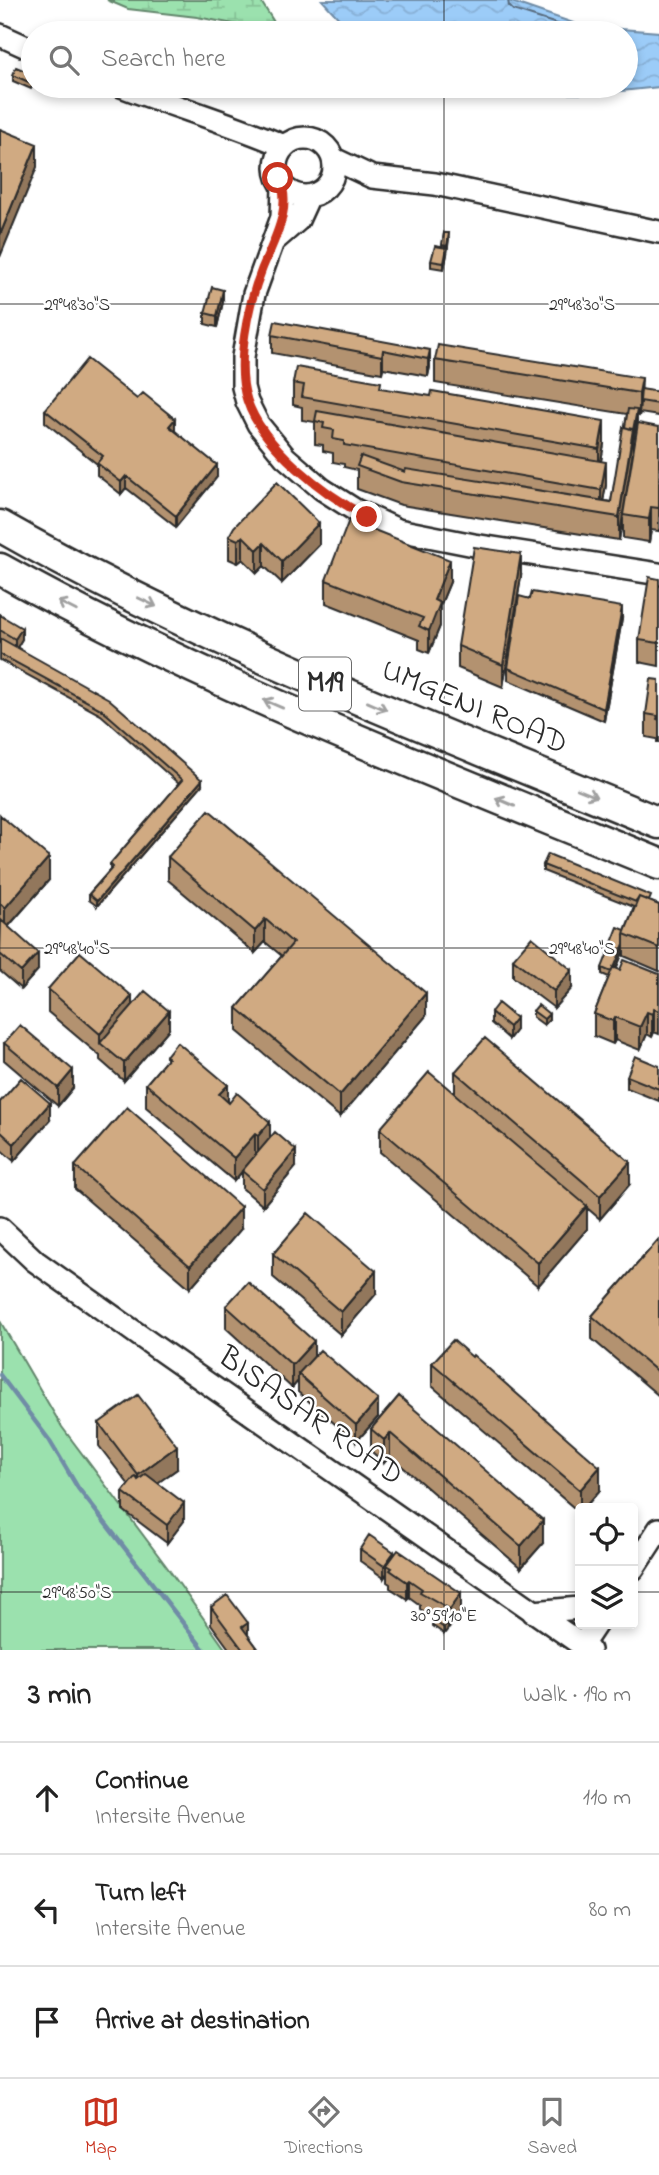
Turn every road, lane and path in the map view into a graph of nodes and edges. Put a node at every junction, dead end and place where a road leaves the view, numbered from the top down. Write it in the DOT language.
graph roads {
  1 [pos="0,35"];
  2 [pos="21,45"];
  3 [pos="151,98"];
  4 [pos="284,146"];
  5 [pos="334,159"];
  6 [pos="372,177"];
  7 [pos="283,186"];
  8 [pos="328,186"];
  9 [pos="309,196"];
  10 [pos="659,232"];
  11 [pos="275,240"];
  12 [pos="0,512"];
  13 [pos="0,526"];
  14 [pos="0,569"];
  15 [pos="659,575"];
  16 [pos="98,578"];
  17 [pos="659,823"];
  18 [pos="659,864"];
  19 [pos="0,1228"];
  20 [pos="659,1529"];
  21 [pos="635,1566"];
  22 [pos="575,1608"];
  23 [pos="533,1612"];
  24 [pos="594,1629"];
  25 [pos="585,1648"];
  1 -- 2 [label="street"];
  3 -- 4 [label="street"];
  4 -- 5 [label="street"];
  4 -- 7 [label="street"];
  5 -- 6 [label="street"];
  5 -- 8 [label="street"];
  6 -- 8 [label="street"];
  6 -- 10 [label="street"];
  7 -- 9 [label="street"];
  7 -- 11 [label="street"];
  8 -- 9 [label="street"];
  9 -- 11 [label="street"];
  11 -- 15 [label="street"];
  12 -- 16 [label="highway"];
  13 -- 16 [label="highway, UMGENI ROAD / M19"];
  18 -- 14 [label="highway, M19, one-way"];
  16 -- 17 [label="highway, UMGENI ROAD / M19, one-way"];
  19 -- 23 [label="street, BISASAR ROAD"];
  20 -- 21 [label="street"];
  22 -- 23 [label="street"];
  23 -- 25 [label="street, BISASAR ROAD"];
  24 -- 25 [label="street"];
}
